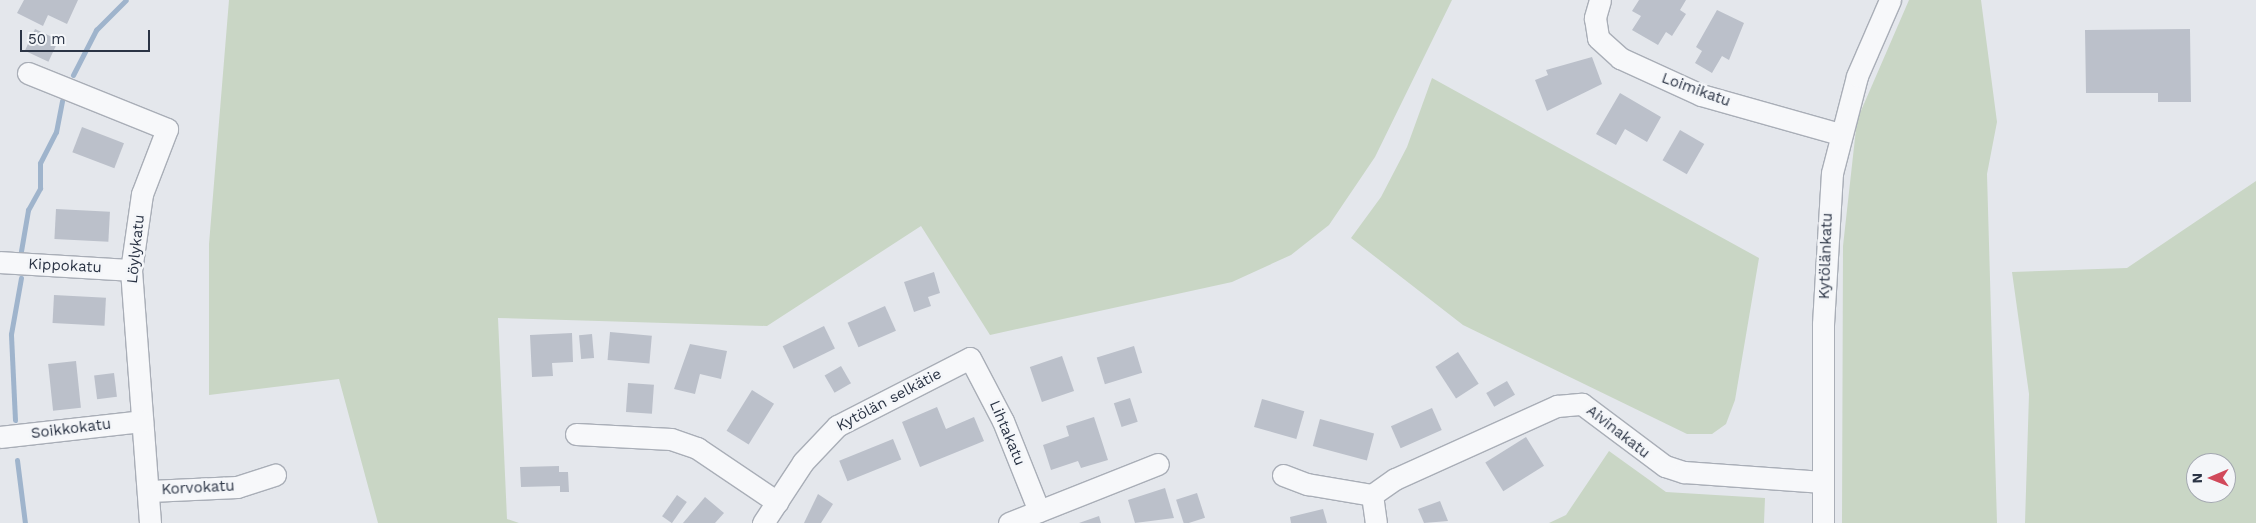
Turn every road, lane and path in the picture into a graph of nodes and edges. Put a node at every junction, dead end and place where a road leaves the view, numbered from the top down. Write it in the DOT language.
graph roads {
  1 [pos="1600,0"];
  2 [pos="1890,0"];
  3 [pos="28,73"];
  4 [pos="1840,134"];
  5 [pos="0,262"];
  6 [pos="131,270"];
  7 [pos="970,358"];
  8 [pos="142,421"];
  9 [pos="576,434"];
  10 [pos="0,437"];
  11 [pos="1158,464"];
  12 [pos="275,475"];
  13 [pos="1284,475"];
  14 [pos="1823,482"];
  15 [pos="150,491"];
  16 [pos="1372,496"];
  17 [pos="777,502"];
  18 [pos="1039,511"];
  19 [pos="150,523"];
  20 [pos="762,523"];
  21 [pos="1009,523"];
  22 [pos="1376,523"];
  23 [pos="1823,523"];
  1 -- 4 [label="street, Loimikatu"];
  2 -- 4 [label="street, Kytölänkatu"];
  3 -- 6 [label="street, Löylykatu"];
  4 -- 14 [label="street, Kytölänkatu"];
  5 -- 6 [label="street, Kippokatu"];
  6 -- 8 [label="street, Löylykatu"];
  7 -- 17 [label="street, Kytölän selkätie"];
  7 -- 18 [label="street, Lihtakatu"];
  8 -- 10 [label="street, Soikkokatu"];
  8 -- 15 [label="street, Löylykatu"];
  9 -- 17 [label="street"];
  11 -- 18 [label="street"];
  12 -- 15 [label="street, Korvokatu"];
  13 -- 16 [label="street"];
  14 -- 16 [label="street, Aivinakatu"];
  14 -- 23 [label="street, Kytölänkatu"];
  15 -- 19 [label="street, Löylykatu"];
  16 -- 22 [label="street"];
  17 -- 20 [label="street, Kytölän selkätie"];
  18 -- 21 [label="street"];
}
